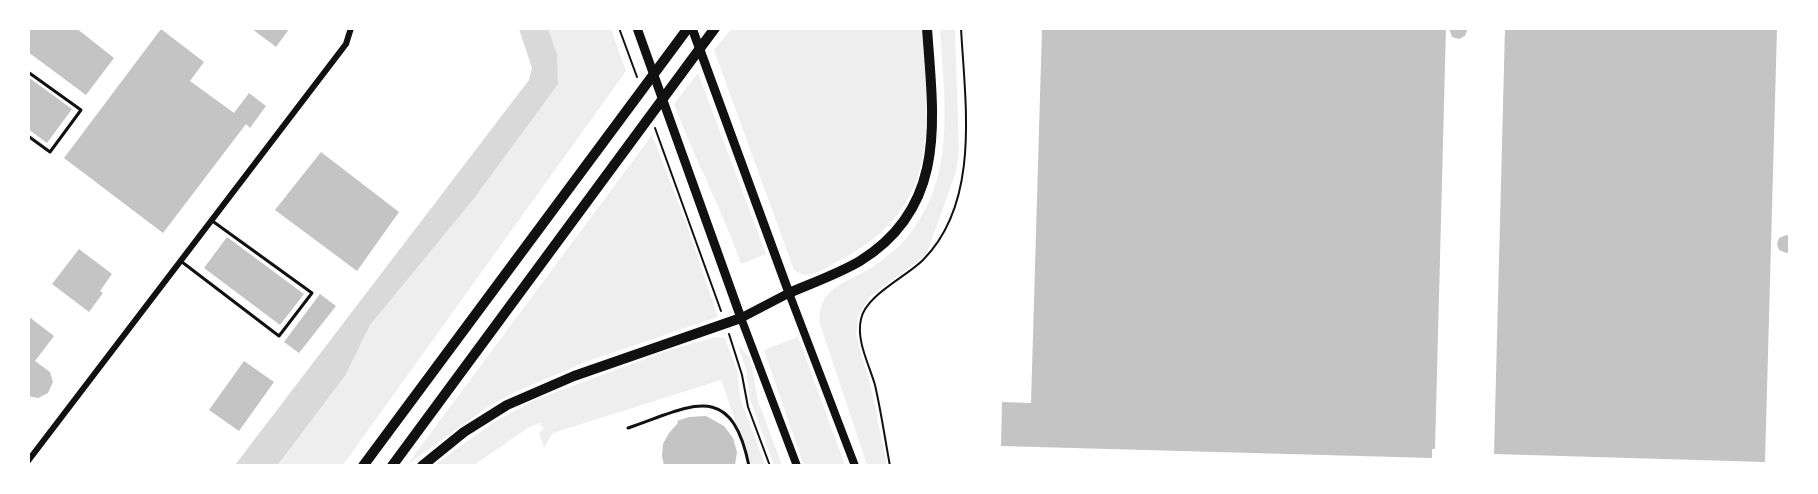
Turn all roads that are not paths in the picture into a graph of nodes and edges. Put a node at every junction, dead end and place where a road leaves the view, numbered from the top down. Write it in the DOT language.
graph roads {
  1 [pos="351,28"];
  2 [pos="637,28"];
  3 [pos="690,28"];
  4 [pos="715,28"];
  5 [pos="927,28"];
  6 [pos="28,72"];
  7 [pos="28,136"];
  8 [pos="211,220"];
  9 [pos="180,261"];
  10 [pos="789,293"];
  11 [pos="741,318"];
  12 [pos="628,428"];
  13 [pos="28,461"];
  14 [pos="363,465"];
  15 [pos="392,465"];
  16 [pos="422,465"];
  17 [pos="749,465"];
  18 [pos="797,465"];
  19 [pos="855,465"];
  1 -- 8 [label="street"];
  2 -- 11 [label="main road"];
  3 -- 10 [label="main road"];
  3 -- 14 [label="highway"];
  4 -- 15 [label="highway"];
  5 -- 10 [label="highway"];
  6 -- 7 [label="lane"];
  8 -- 9 [label="street"];
  8 -- 9 [label="lane"];
  9 -- 13 [label="street"];
  10 -- 11 [label="main road"];
  10 -- 19 [label="street"];
  11 -- 16 [label="highway"];
  11 -- 18 [label="street"];
  12 -- 17 [label="lane"];
}
